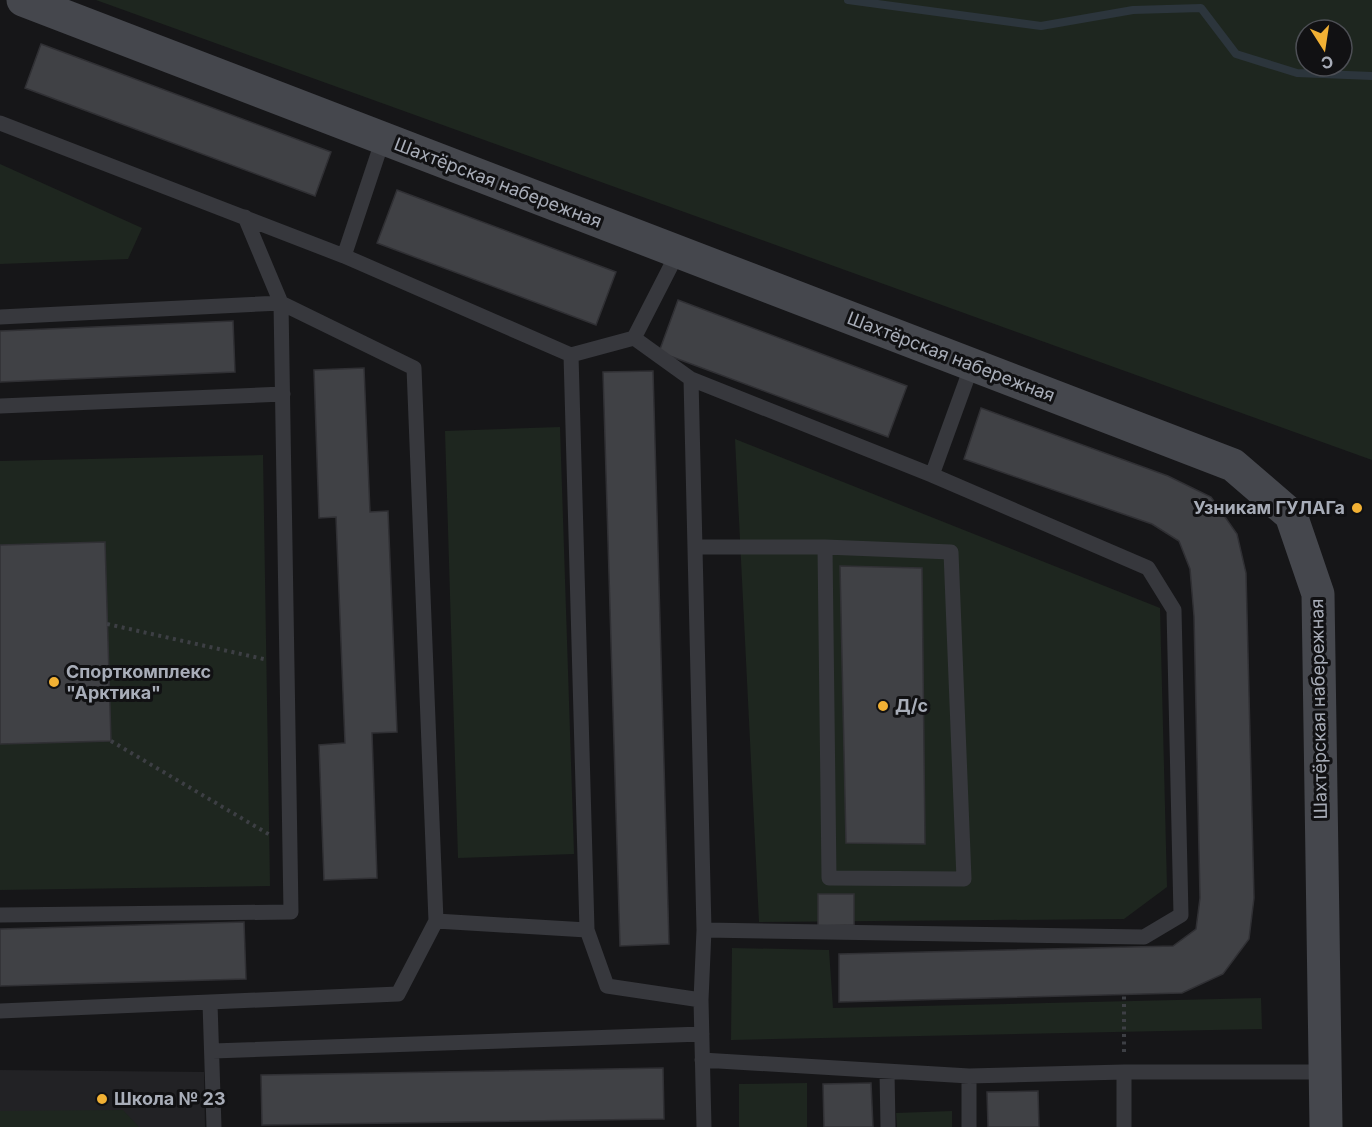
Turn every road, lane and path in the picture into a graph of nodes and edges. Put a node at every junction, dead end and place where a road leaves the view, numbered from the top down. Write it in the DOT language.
graph roads {
  1 [pos="23,0"];
  2 [pos="0,123"];
  3 [pos="383,139"];
  4 [pos="245,217"];
  5 [pos="678,252"];
  6 [pos="344,256"];
  7 [pos="281,303"];
  8 [pos="0,317"];
  9 [pos="634,338"];
  10 [pos="571,355"];
  11 [pos="972,364"];
  12 [pos="691,379"];
  13 [pos="283,394"];
  14 [pos="0,406"];
  15 [pos="933,475"];
  16 [pos="696,547"];
  17 [pos="825,547"];
  18 [pos="107,624"];
  19 [pos="287,665"];
  20 [pos="111,741"];
  21 [pos="290,848"];
  22 [pos="0,915"];
  23 [pos="436,921"];
  24 [pos="587,930"];
  25 [pos="704,930"];
  26 [pos="1124,996"];
  27 [pos="701,1000"];
  28 [pos="210,1003"];
  29 [pos="0,1011"];
  30 [pos="702,1034"];
  31 [pos="213,1051"];
  32 [pos="702,1060"];
  33 [pos="887,1072"];
  34 [pos="1124,1072"];
  35 [pos="1325,1072"];
  36 [pos="969,1076"];
  37 [pos="214,1127"];
  38 [pos="704,1127"];
  39 [pos="888,1127"];
  40 [pos="969,1127"];
  41 [pos="1124,1127"];
  42 [pos="1326,1127"];
  1 -- 3 [label="street, Шахтёрская набережная"];
  2 -- 4 [label="lane"];
  3 -- 5 [label="street, Шахтёрская набережная"];
  3 -- 6 [label="lane"];
  4 -- 6 [label="lane"];
  4 -- 7 [label="lane"];
  5 -- 9 [label="lane"];
  5 -- 11 [label="street, Шахтёрская набережная"];
  6 -- 10 [label="lane"];
  7 -- 8 [label="lane"];
  7 -- 13 [label="lane"];
  7 -- 23 [label="lane"];
  9 -- 10 [label="lane"];
  9 -- 12 [label="lane"];
  10 -- 24 [label="lane"];
  11 -- 15 [label="lane"];
  11 -- 35 [label="street, Шахтёрская набережная"];
  12 -- 15 [label="lane"];
  12 -- 16 [label="lane"];
  13 -- 14 [label="lane"];
  13 -- 19 [label="lane"];
  15 -- 25 [label="lane"];
  16 -- 17 [label="lane"];
  16 -- 25 [label="lane"];
  17 -- 17 [label="lane"];
  18 -- 19 [label="path"];
  19 -- 21 [label="lane"];
  20 -- 21 [label="path"];
  21 -- 22 [label="lane"];
  23 -- 24 [label="lane"];
  23 -- 28 [label="lane"];
  24 -- 27 [label="lane"];
  25 -- 27 [label="lane"];
  26 -- 34 [label="path"];
  27 -- 30 [label="lane"];
  28 -- 29 [label="lane"];
  28 -- 31 [label="lane"];
  30 -- 31 [label="lane"];
  30 -- 32 [label="lane"];
  31 -- 37 [label="lane"];
  32 -- 33 [label="lane"];
  32 -- 38 [label="lane"];
  33 -- 36 [label="lane"];
  33 -- 39 [label="lane"];
  34 -- 35 [label="lane"];
  34 -- 36 [label="lane"];
  34 -- 41 [label="lane"];
  35 -- 42 [label="street, Шахтёрская набережная"];
  36 -- 40 [label="lane"];
}
